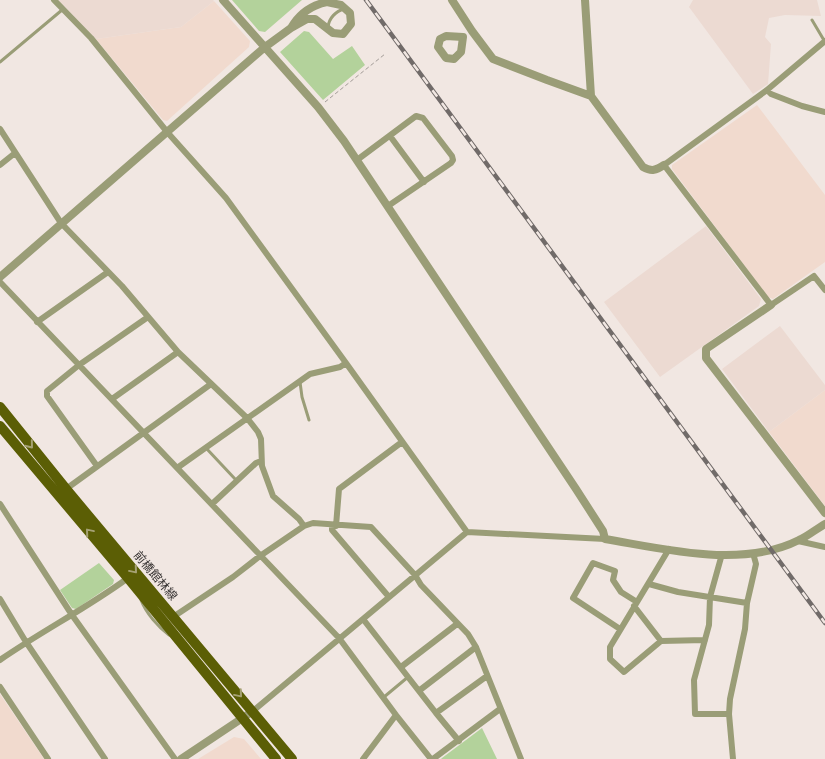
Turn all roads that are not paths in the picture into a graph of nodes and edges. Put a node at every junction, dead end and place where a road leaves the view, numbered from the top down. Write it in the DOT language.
graph roads {
  1 [pos="54,0"];
  2 [pos="223,0"];
  3 [pos="452,0"];
  4 [pos="585,0"];
  5 [pos="346,9"];
  6 [pos="62,10"];
  7 [pos="812,20"];
  8 [pos="291,28"];
  9 [pos="329,30"];
  10 [pos="472,31"];
  11 [pos="463,37"];
  12 [pos="825,42"];
  13 [pos="265,47"];
  14 [pos="0,62"];
  15 [pos="767,90"];
  16 [pos="591,96"];
  17 [pos="825,112"];
  18 [pos="0,129"];
  19 [pos="168,133"];
  20 [pos="390,136"];
  21 [pos="15,153"];
  22 [pos="357,160"];
  23 [pos="0,164"];
  24 [pos="664,165"];
  25 [pos="424,182"];
  26 [pos="388,206"];
  27 [pos="61,223"];
  28 [pos="108,272"];
  29 [pos="0,277"];
  30 [pos="0,282"];
  31 [pos="825,290"];
  32 [pos="771,305"];
  33 [pos="148,317"];
  34 [pos="37,322"];
  35 [pos="178,352"];
  36 [pos="346,363"];
  37 [pos="79,365"];
  38 [pos="300,382"];
  39 [pos="211,384"];
  40 [pos="112,400"];
  41 [pos="0,407"];
  42 [pos="246,418"];
  43 [pos="310,420"];
  44 [pos="0,426"];
  45 [pos="144,433"];
  46 [pos="402,442"];
  47 [pos="206,448"];
  48 [pos="261,461"];
  49 [pos="97,466"];
  50 [pos="177,468"];
  51 [pos="237,481"];
  52 [pos="66,489"];
  53 [pos="0,504"];
  54 [pos="212,504"];
  55 [pos="825,513"];
  56 [pos="825,524"];
  57 [pos="304,526"];
  58 [pos="334,526"];
  59 [pos="467,532"];
  60 [pos="605,539"];
  61 [pos="798,541"];
  62 [pos="825,547"];
  63 [pos="669,549"];
  64 [pos="753,553"];
  65 [pos="722,554"];
  66 [pos="260,556"];
  67 [pos="415,575"];
  68 [pos="128,578"];
  69 [pos="649,584"];
  70 [pos="710,597"];
  71 [pos="389,598"];
  72 [pos="0,599"];
  73 [pos="636,604"];
  74 [pos="747,604"];
  75 [pos="72,616"];
  76 [pos="173,617"];
  77 [pos="363,619"];
  78 [pos="457,624"];
  79 [pos="620,629"];
  80 [pos="339,638"];
  81 [pos="704,640"];
  82 [pos="661,641"];
  83 [pos="26,642"];
  84 [pos="476,648"];
  85 [pos="0,660"];
  86 [pos="401,667"];
  87 [pos="487,676"];
  88 [pos="408,677"];
  89 [pos="0,687"];
  90 [pos="420,690"];
  91 [pos="383,697"];
  92 [pos="500,709"];
  93 [pos="253,711"];
  94 [pos="436,713"];
  95 [pos="729,714"];
  96 [pos="396,716"];
  97 [pos="242,718"];
  98 [pos="458,740"];
  99 [pos="48,759"];
  100 [pos="104,759"];
  101 [pos="175,759"];
  102 [pos="181,759"];
  103 [pos="276,759"];
  104 [pos="292,759"];
  105 [pos="363,759"];
  106 [pos="432,759"];
  107 [pos="521,759"];
  108 [pos="733,759"];
  1 -- 6 [label="street"];
  2 -- 13 [label="street"];
  3 -- 10 [label="street"];
  4 -- 16 [label="street"];
  5 -- 8 [label="street"];
  5 -- 9 [label="lane"];
  5 -- 9 [label="street"];
  6 -- 14 [label="lane"];
  6 -- 19 [label="street"];
  7 -- 12 [label="lane"];
  8 -- 9 [label="street"];
  8 -- 13 [label="street"];
  10 -- 11 [label="street"];
  10 -- 16 [label="street"];
  12 -- 15 [label="street"];
  13 -- 19 [label="street"];
  13 -- 22 [label="street"];
  15 -- 17 [label="street"];
  15 -- 24 [label="street"];
  16 -- 24 [label="street"];
  18 -- 21 [label="street"];
  19 -- 27 [label="street"];
  19 -- 36 [label="street"];
  20 -- 22 [label="street"];
  20 -- 25 [label="street"];
  20 -- 25 [label="street"];
  21 -- 23 [label="street"];
  21 -- 27 [label="street"];
  22 -- 26 [label="street"];
  24 -- 32 [label="street"];
  25 -- 26 [label="street"];
  26 -- 60 [label="street"];
  27 -- 28 [label="street"];
  27 -- 29 [label="street"];
  28 -- 33 [label="street"];
  28 -- 34 [label="street"];
  30 -- 34 [label="street"];
  31 -- 32 [label="street"];
  32 -- 55 [label="street"];
  33 -- 35 [label="street"];
  33 -- 37 [label="street"];
  34 -- 37 [label="street"];
  35 -- 39 [label="street"];
  35 -- 40 [label="street"];
  36 -- 38 [label="street"];
  36 -- 46 [label="street"];
  37 -- 40 [label="street"];
  37 -- 49 [label="street"];
  38 -- 42 [label="street"];
  38 -- 43 [label="lane"];
  39 -- 42 [label="street"];
  39 -- 45 [label="street"];
  40 -- 45 [label="street"];
  41 -- 52 [label="main road, 前橋館林線, one-way"];
  42 -- 47 [label="street"];
  42 -- 48 [label="street"];
  68 -- 44 [label="main road, 前橋館林線, one-way"];
  45 -- 49 [label="street"];
  45 -- 50 [label="street"];
  46 -- 58 [label="street"];
  46 -- 59 [label="street"];
  47 -- 50 [label="street"];
  47 -- 51 [label="lane"];
  48 -- 51 [label="street"];
  48 -- 57 [label="street"];
  49 -- 52 [label="street"];
  50 -- 54 [label="street"];
  51 -- 54 [label="street"];
  52 -- 76 [label="main road, 前橋館林線, one-way"];
  53 -- 75 [label="street"];
  54 -- 66 [label="street"];
  56 -- 61 [label="street"];
  57 -- 58 [label="street"];
  57 -- 66 [label="street"];
  58 -- 67 [label="street"];
  58 -- 71 [label="street"];
  59 -- 60 [label="street"];
  59 -- 67 [label="street"];
  60 -- 63 [label="street"];
  61 -- 62 [label="street"];
  61 -- 64 [label="street"];
  63 -- 65 [label="street"];
  63 -- 69 [label="street"];
  64 -- 65 [label="street"];
  64 -- 74 [label="street"];
  65 -- 70 [label="street"];
  66 -- 76 [label="street"];
  66 -- 80 [label="street"];
  67 -- 71 [label="street"];
  67 -- 78 [label="street"];
  68 -- 75 [label="street"];
  68 -- 97 [label="main road, 前橋館林線"];
  69 -- 70 [label="street"];
  69 -- 73 [label="street"];
  70 -- 74 [label="street"];
  70 -- 81 [label="street"];
  71 -- 77 [label="street"];
  72 -- 83 [label="street"];
  73 -- 79 [label="street"];
  73 -- 79 [label="street"];
  73 -- 82 [label="street"];
  74 -- 95 [label="street"];
  75 -- 83 [label="street"];
  75 -- 101 [label="street"];
  76 -- 93 [label="main road, 前橋館林線, one-way"];
  77 -- 80 [label="street"];
  77 -- 86 [label="street"];
  78 -- 84 [label="street"];
  78 -- 86 [label="street"];
  79 -- 82 [label="street"];
  80 -- 91 [label="street"];
  80 -- 93 [label="street"];
  81 -- 82 [label="street"];
  81 -- 95 [label="street"];
  83 -- 85 [label="street"];
  83 -- 100 [label="street"];
  84 -- 87 [label="street"];
  84 -- 90 [label="street"];
  86 -- 88 [label="street"];
  87 -- 92 [label="street"];
  87 -- 94 [label="street"];
  88 -- 90 [label="street"];
  88 -- 91 [label="lane"];
  89 -- 99 [label="street"];
  90 -- 94 [label="street"];
  91 -- 96 [label="street"];
  92 -- 98 [label="street"];
  92 -- 107 [label="street"];
  93 -- 97 [label="street"];
  93 -- 104 [label="main road, 前橋館林線"];
  94 -- 98 [label="street"];
  95 -- 108 [label="street"];
  96 -- 105 [label="street"];
  96 -- 106 [label="street"];
  97 -- 102 [label="street"];
  97 -- 103 [label="main road, 前橋館林線"];
  98 -- 106 [label="street"];
}
